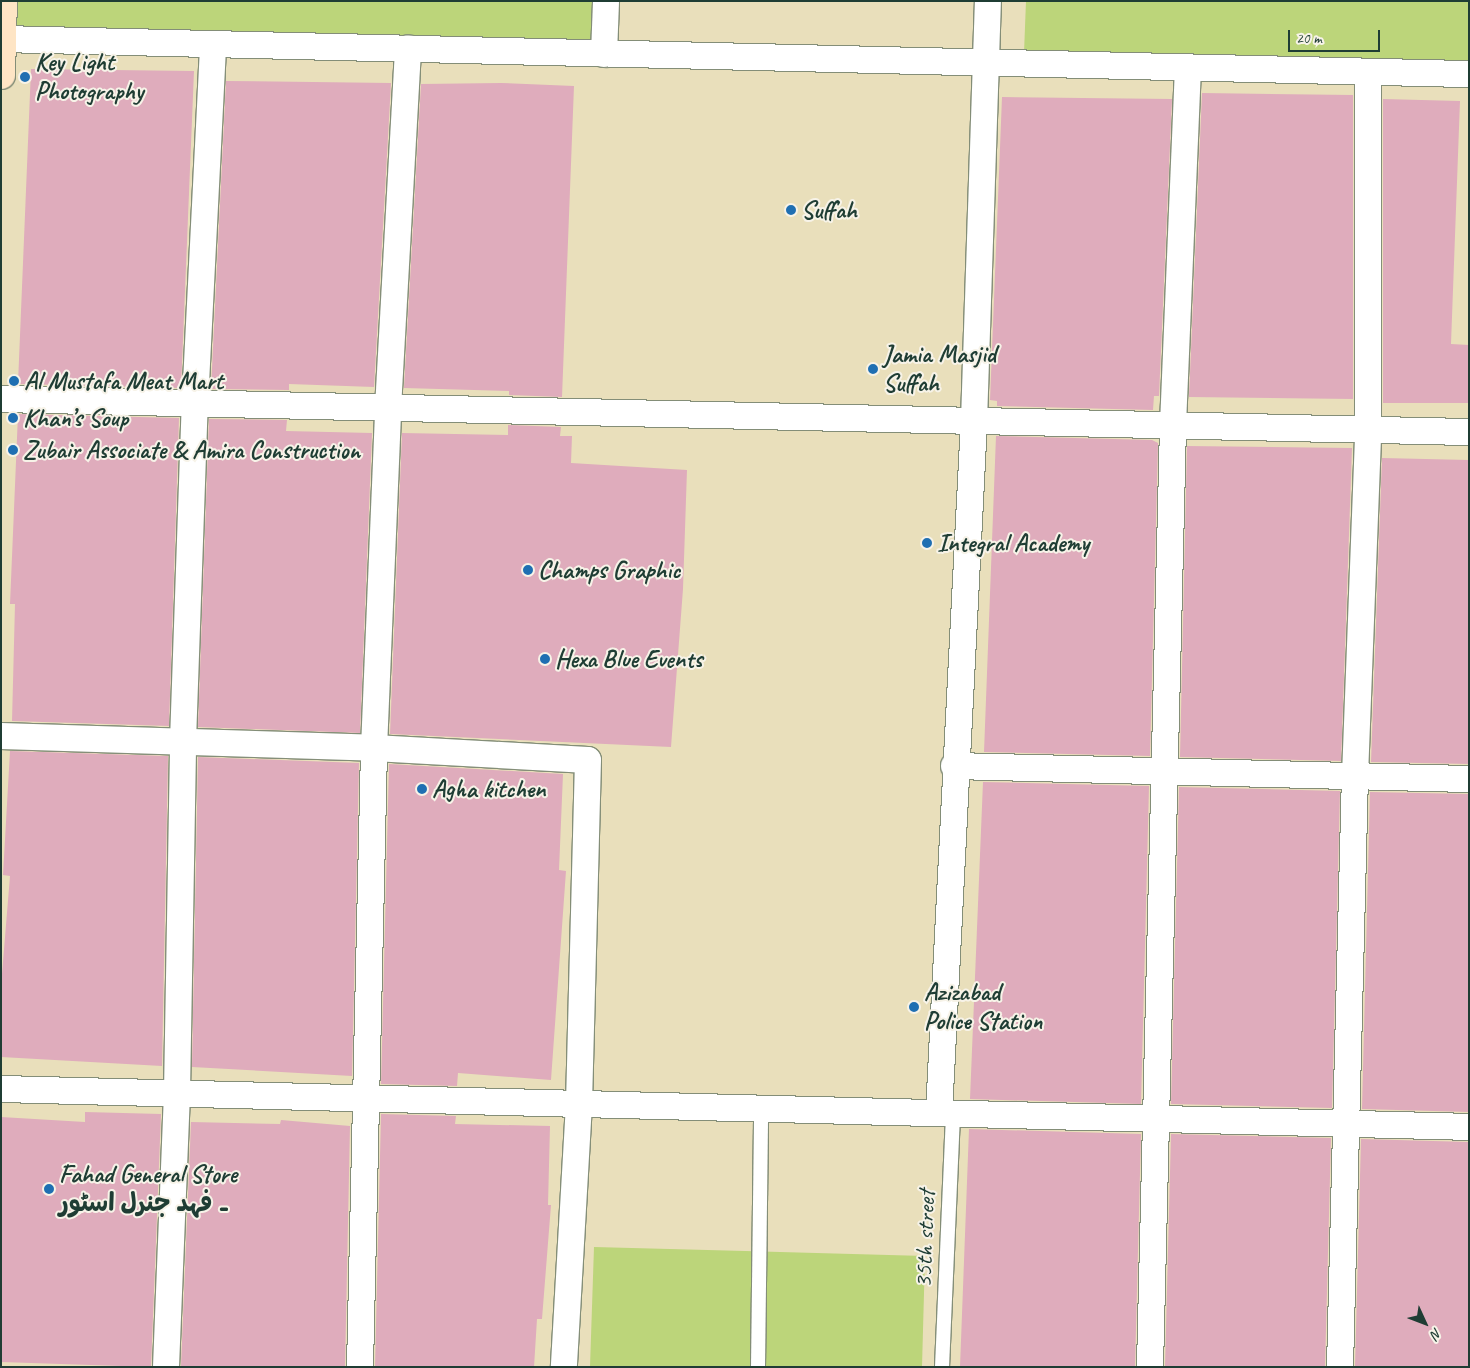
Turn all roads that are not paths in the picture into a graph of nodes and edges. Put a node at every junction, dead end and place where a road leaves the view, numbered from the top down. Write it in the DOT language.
graph roads {
  1 [pos="3,1"];
  2 [pos="606,1"];
  3 [pos="988,1"];
  4 [pos="2,39"];
  5 [pos="213,44"];
  6 [pos="408,49"];
  7 [pos="604,54"];
  8 [pos="986,64"];
  9 [pos="1188,68"];
  10 [pos="1368,72"];
  11 [pos="1469,74"];
  12 [pos="1,75"];
  13 [pos="1,399"];
  14 [pos="194,403"];
  15 [pos="388,408"];
  16 [pos="974,421"];
  17 [pos="1172,425"];
  18 [pos="1368,430"];
  19 [pos="1469,432"];
  20 [pos="1,736"];
  21 [pos="183,741"];
  22 [pos="374,748"];
  23 [pos="954,766"];
  24 [pos="1162,771"];
  25 [pos="1355,776"];
  26 [pos="1469,779"];
  27 [pos="1,1089"];
  28 [pos="177,1093"];
  29 [pos="365,1098"];
  30 [pos="579,1104"];
  31 [pos="760,1108"];
  32 [pos="946,1113"];
  33 [pos="1155,1118"];
  34 [pos="1345,1123"];
  35 [pos="1469,1127"];
  36 [pos="166,1367"];
  37 [pos="360,1367"];
  38 [pos="564,1367"];
  39 [pos="758,1367"];
  40 [pos="942,1367"];
  41 [pos="1150,1367"];
  42 [pos="1340,1367"];
  1 -- 4 [label="street"];
  2 -- 7 [label="street"];
  3 -- 8 [label="street"];
  4 -- 5 [label="street"];
  4 -- 12 [label="street"];
  5 -- 6 [label="street"];
  5 -- 14 [label="street"];
  6 -- 7 [label="street"];
  6 -- 15 [label="street"];
  7 -- 8 [label="street"];
  8 -- 9 [label="street"];
  8 -- 16 [label="street"];
  9 -- 10 [label="street"];
  9 -- 17 [label="street"];
  10 -- 11 [label="street"];
  10 -- 18 [label="street"];
  13 -- 14 [label="street"];
  14 -- 15 [label="street"];
  14 -- 21 [label="street"];
  15 -- 16 [label="street"];
  15 -- 22 [label="street"];
  16 -- 17 [label="street"];
  16 -- 23 [label="street"];
  17 -- 18 [label="street"];
  17 -- 24 [label="street"];
  18 -- 19 [label="street"];
  18 -- 25 [label="street"];
  20 -- 21 [label="street"];
  21 -- 22 [label="street"];
  21 -- 28 [label="street"];
  22 -- 29 [label="street"];
  22 -- 30 [label="street"];
  23 -- 24 [label="street"];
  23 -- 32 [label="street"];
  24 -- 25 [label="street"];
  24 -- 33 [label="street"];
  25 -- 26 [label="street"];
  25 -- 34 [label="street"];
  27 -- 28 [label="street"];
  28 -- 29 [label="street"];
  28 -- 36 [label="street"];
  29 -- 30 [label="street"];
  29 -- 37 [label="street"];
  30 -- 31 [label="street"];
  30 -- 38 [label="street"];
  31 -- 32 [label="street"];
  31 -- 39 [label="lane"];
  32 -- 33 [label="street"];
  32 -- 40 [label="lane, 35th street"];
  33 -- 34 [label="street"];
  33 -- 41 [label="street"];
  34 -- 35 [label="street"];
  34 -- 42 [label="street"];
}
